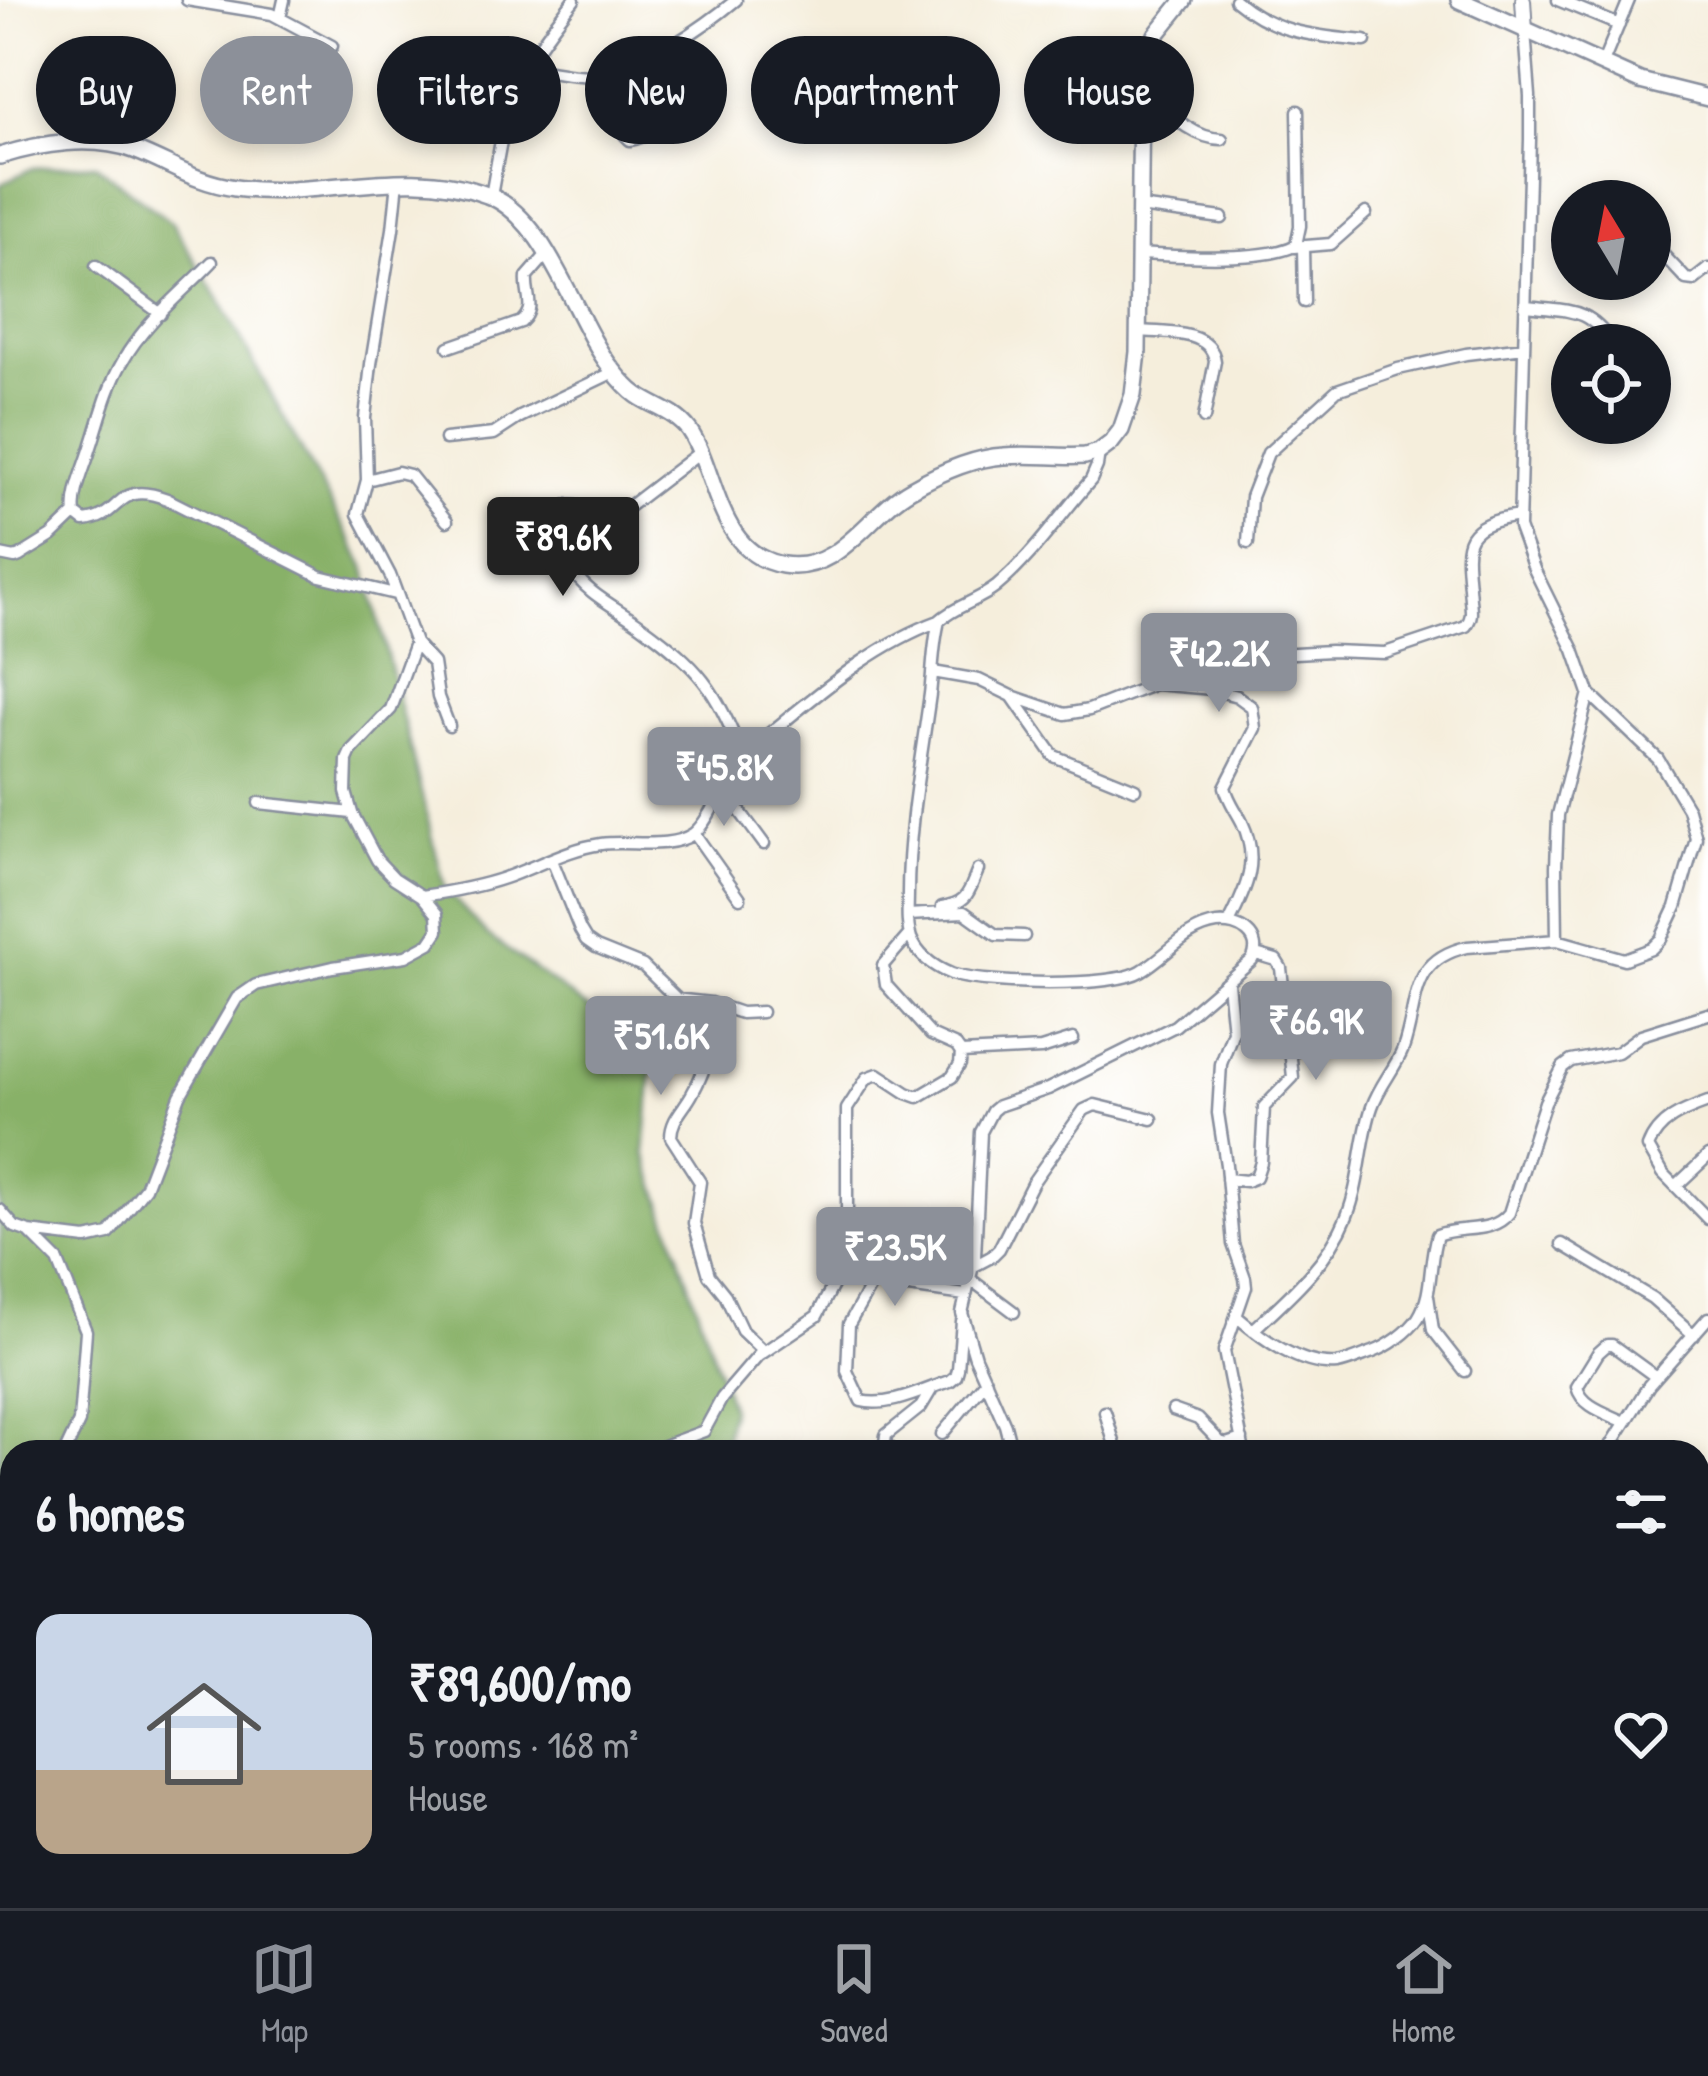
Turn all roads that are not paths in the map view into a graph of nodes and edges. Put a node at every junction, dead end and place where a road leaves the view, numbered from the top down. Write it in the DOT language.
graph roads {
  1 [pos="187,0"];
  2 [pos="284,0"];
  3 [pos="736,0"];
  4 [pos="1184,0"];
  5 [pos="1234,0"];
  6 [pos="1460,0"];
  7 [pos="1523,0"];
  8 [pos="1558,0"];
  9 [pos="1629,0"];
  10 [pos="573,1"];
  11 [pos="280,18"];
  12 [pos="1619,25"];
  13 [pos="1525,31"];
  14 [pos="313,36"];
  15 [pos="549,36"];
  16 [pos="684,36"];
  17 [pos="1156,36"];
  18 [pos="1365,41"];
  19 [pos="1602,65"];
  20 [pos="1708,98"];
  21 [pos="1298,111"];
  22 [pos="1194,130"];
  23 [pos="1222,139"];
  24 [pos="501,144"];
  25 [pos="1140,144"];
  26 [pos="0,156"];
  27 [pos="398,181"];
  28 [pos="491,196"];
  29 [pos="1138,207"];
  30 [pos="1366,213"];
  31 [pos="1222,218"];
  32 [pos="1299,247"];
  33 [pos="547,254"];
  34 [pos="1138,254"];
  35 [pos="212,262"];
  36 [pos="1671,263"];
  37 [pos="96,266"];
  38 [pos="1708,269"];
  39 [pos="1304,302"];
  40 [pos="1527,306"];
  41 [pos="161,314"];
  42 [pos="1597,324"];
  43 [pos="1138,332"];
  44 [pos="449,347"];
  45 [pos="1524,347"];
  46 [pos="614,372"];
  47 [pos="1204,418"];
  48 [pos="445,439"];
  49 [pos="700,452"];
  50 [pos="1099,452"];
  51 [pos="367,480"];
  52 [pos="623,511"];
  53 [pos="75,514"];
  54 [pos="536,514"];
  55 [pos="1519,516"];
  56 [pos="447,521"];
  57 [pos="1248,543"];
  58 [pos="0,555"];
  59 [pos="395,594"];
  60 [pos="939,621"];
  61 [pos="415,643"];
  62 [pos="1277,654"];
  63 [pos="933,672"];
  64 [pos="1589,693"];
  65 [pos="1012,696"];
  66 [pos="449,726"];
  67 [pos="742,755"];
  68 [pos="722,787"];
  69 [pos="1135,789"];
  70 [pos="259,803"];
  71 [pos="352,813"];
  72 [pos="694,833"];
  73 [pos="764,844"];
  74 [pos="552,860"];
  75 [pos="978,870"];
  76 [pos="422,896"];
  77 [pos="740,898"];
  78 [pos="932,914"];
  79 [pos="908,915"];
  80 [pos="1229,923"];
  81 [pos="910,934"];
  82 [pos="1024,936"];
  83 [pos="1557,940"];
  84 [pos="1256,954"];
  85 [pos="1228,983"];
  86 [pos="675,999"];
  87 [pos="762,1012"];
  88 [pos="1708,1014"];
  89 [pos="1072,1039"];
  90 [pos="961,1053"];
  91 [pos="1708,1102"];
  92 [pos="1152,1119"];
  93 [pos="1708,1156"];
  94 [pos="1227,1179"];
  95 [pos="1676,1186"];
  96 [pos="0,1210"];
  97 [pos="1708,1219"];
  98 [pos="29,1232"];
  99 [pos="1562,1244"];
  100 [pos="843,1263"];
  101 [pos="972,1273"];
  102 [pos="875,1278"];
  103 [pos="1427,1292"];
  104 [pos="965,1295"];
  105 [pos="1014,1312"];
  106 [pos="1236,1316"];
  107 [pos="963,1317"];
  108 [pos="1708,1318"];
  109 [pos="1417,1320"];
  110 [pos="1432,1324"];
  111 [pos="1252,1330"];
  112 [pos="1694,1335"];
  113 [pos="763,1351"];
  114 [pos="1466,1370"];
  115 [pos="1656,1377"];
  116 [pos="986,1381"];
  117 [pos="933,1387"];
  118 [pos="1173,1410"];
  119 [pos="1105,1412"];
  120 [pos="1625,1422"];
  121 [pos="942,1434"];
  122 [pos="71,1440"];
  123 [pos="680,1440"];
  124 [pos="885,1440"];
  125 [pos="1009,1440"];
  126 [pos="1113,1440"];
  127 [pos="1218,1440"];
  128 [pos="1242,1440"];
  129 [pos="1614,1440"];
  1 -- 11 [label="street"];
  2 -- 11 [label="street"];
  3 -- 16 [label="street"];
  4 -- 17 [label="main road"];
  5 -- 18 [label="street"];
  6 -- 13 [label="main road"];
  7 -- 13 [label="street"];
  8 -- 12 [label="street"];
  9 -- 12 [label="street"];
  10 -- 15 [label="street"];
  11 -- 14 [label="street"];
  12 -- 19 [label="street"];
  13 -- 19 [label="main road"];
  13 -- 40 [label="street"];
  19 -- 20 [label="main road"];
  21 -- 32 [label="street"];
  22 -- 23 [label="street"];
  24 -- 28 [label="street"];
  25 -- 29 [label="main road"];
  26 -- 27 [label="main road"];
  27 -- 28 [label="main road"];
  27 -- 51 [label="street"];
  28 -- 33 [label="main road"];
  29 -- 31 [label="street"];
  29 -- 34 [label="main road"];
  30 -- 32 [label="street"];
  32 -- 34 [label="street"];
  32 -- 39 [label="street"];
  33 -- 44 [label="street"];
  33 -- 46 [label="main road"];
  34 -- 43 [label="main road"];
  35 -- 41 [label="street"];
  36 -- 38 [label="street"];
  37 -- 41 [label="street"];
  40 -- 42 [label="street"];
  40 -- 45 [label="street"];
  41 -- 53 [label="street"];
  43 -- 47 [label="street"];
  43 -- 50 [label="main road"];
  45 -- 55 [label="street"];
  45 -- 57 [label="street"];
  46 -- 48 [label="street"];
  46 -- 49 [label="main road"];
  49 -- 50 [label="main road"];
  49 -- 52 [label="street"];
  50 -- 60 [label="street"];
  51 -- 56 [label="street"];
  51 -- 59 [label="street"];
  52 -- 54 [label="street"];
  52 -- 67 [label="street"];
  53 -- 58 [label="street"];
  53 -- 59 [label="street"];
  55 -- 62 [label="street"];
  55 -- 64 [label="street"];
  59 -- 61 [label="street"];
  60 -- 63 [label="street"];
  60 -- 67 [label="street"];
  61 -- 66 [label="street"];
  61 -- 71 [label="street"];
  63 -- 65 [label="street"];
  63 -- 79 [label="street"];
  64 -- 83 [label="street"];
  64 -- 83 [label="street"];
  65 -- 69 [label="street"];
  65 -- 80 [label="street"];
  67 -- 68 [label="street"];
  68 -- 72 [label="street"];
  68 -- 73 [label="street"];
  70 -- 71 [label="street"];
  71 -- 76 [label="street"];
  72 -- 74 [label="street"];
  72 -- 77 [label="street"];
  74 -- 76 [label="street"];
  74 -- 86 [label="street"];
  75 -- 78 [label="street"];
  76 -- 98 [label="street"];
  78 -- 79 [label="street"];
  78 -- 82 [label="street"];
  79 -- 81 [label="street"];
  80 -- 81 [label="street"];
  80 -- 84 [label="street"];
  81 -- 90 [label="street"];
  83 -- 111 [label="street"];
  84 -- 85 [label="street"];
  84 -- 94 [label="street"];
  85 -- 94 [label="street"];
  85 -- 101 [label="street"];
  86 -- 87 [label="street"];
  86 -- 113 [label="street"];
  88 -- 103 [label="street"];
  89 -- 90 [label="street"];
  90 -- 100 [label="street"];
  91 -- 95 [label="street"];
  92 -- 101 [label="street"];
  93 -- 95 [label="street"];
  94 -- 106 [label="street"];
  95 -- 97 [label="street"];
  96 -- 98 [label="street"];
  98 -- 122 [label="street"];
  99 -- 112 [label="street"];
  100 -- 102 [label="street"];
  100 -- 113 [label="street"];
  101 -- 104 [label="street"];
  101 -- 105 [label="street"];
  102 -- 104 [label="street"];
  102 -- 117 [label="street"];
  103 -- 109 [label="street"];
  103 -- 110 [label="street"];
  104 -- 107 [label="street"];
  106 -- 111 [label="street"];
  106 -- 128 [label="street"];
  107 -- 116 [label="street"];
  107 -- 117 [label="street"];
  108 -- 112 [label="street"];
  109 -- 110 [label="street"];
  109 -- 111 [label="street"];
  110 -- 114 [label="street"];
  112 -- 115 [label="street"];
  113 -- 123 [label="street"];
  115 -- 120 [label="street"];
  115 -- 120 [label="street"];
  116 -- 121 [label="street"];
  116 -- 125 [label="street"];
  117 -- 124 [label="street"];
  118 -- 127 [label="street"];
  119 -- 126 [label="street"];
  120 -- 129 [label="street"];
}
